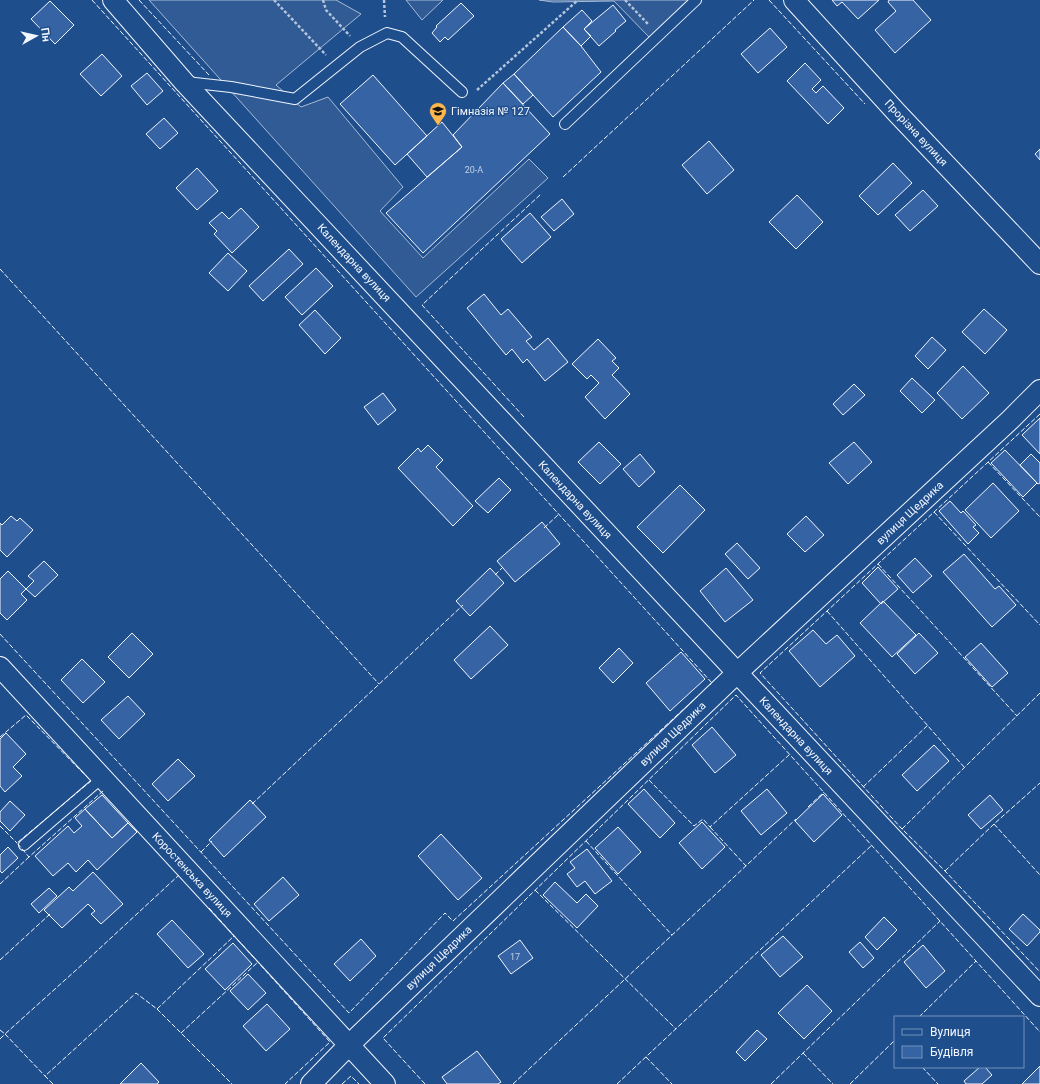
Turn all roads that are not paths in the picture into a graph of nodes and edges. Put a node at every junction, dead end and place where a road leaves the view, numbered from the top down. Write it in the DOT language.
graph roads {
  1 [pos="113,0"];
  2 [pos="696,0"];
  3 [pos="794,0"];
  4 [pos="184,82"];
  5 [pos="462,92"];
  6 [pos="565,124"];
  7 [pos="1040,264"];
  8 [pos="1040,390"];
  9 [pos="0,667"];
  10 [pos="736,673"];
  11 [pos="102,778"];
  12 [pos="24,845"];
  13 [pos="1040,996"];
  14 [pos="349,1045"];
  15 [pos="311,1084"];
  16 [pos="385,1084"];
  1 -- 4 [label="street, Календарна вулиця"];
  2 -- 6 [label="lane"];
  3 -- 7 [label="street, Прорізна вулиця"];
  4 -- 5 [label="lane"];
  4 -- 10 [label="street, Календарна вулиця"];
  8 -- 10 [label="street, вулиця Щедрика"];
  9 -- 11 [label="street, Коростенська вулиця"];
  10 -- 13 [label="street, Календарна вулиця"];
  10 -- 14 [label="street, вулиця Щедрика"];
  11 -- 12 [label="lane"];
  11 -- 14 [label="street, Коростенська вулиця"];
  14 -- 15 [label="street, вулиця Щедрика"];
  14 -- 16 [label="street, Коростенська вулиця"];
}
